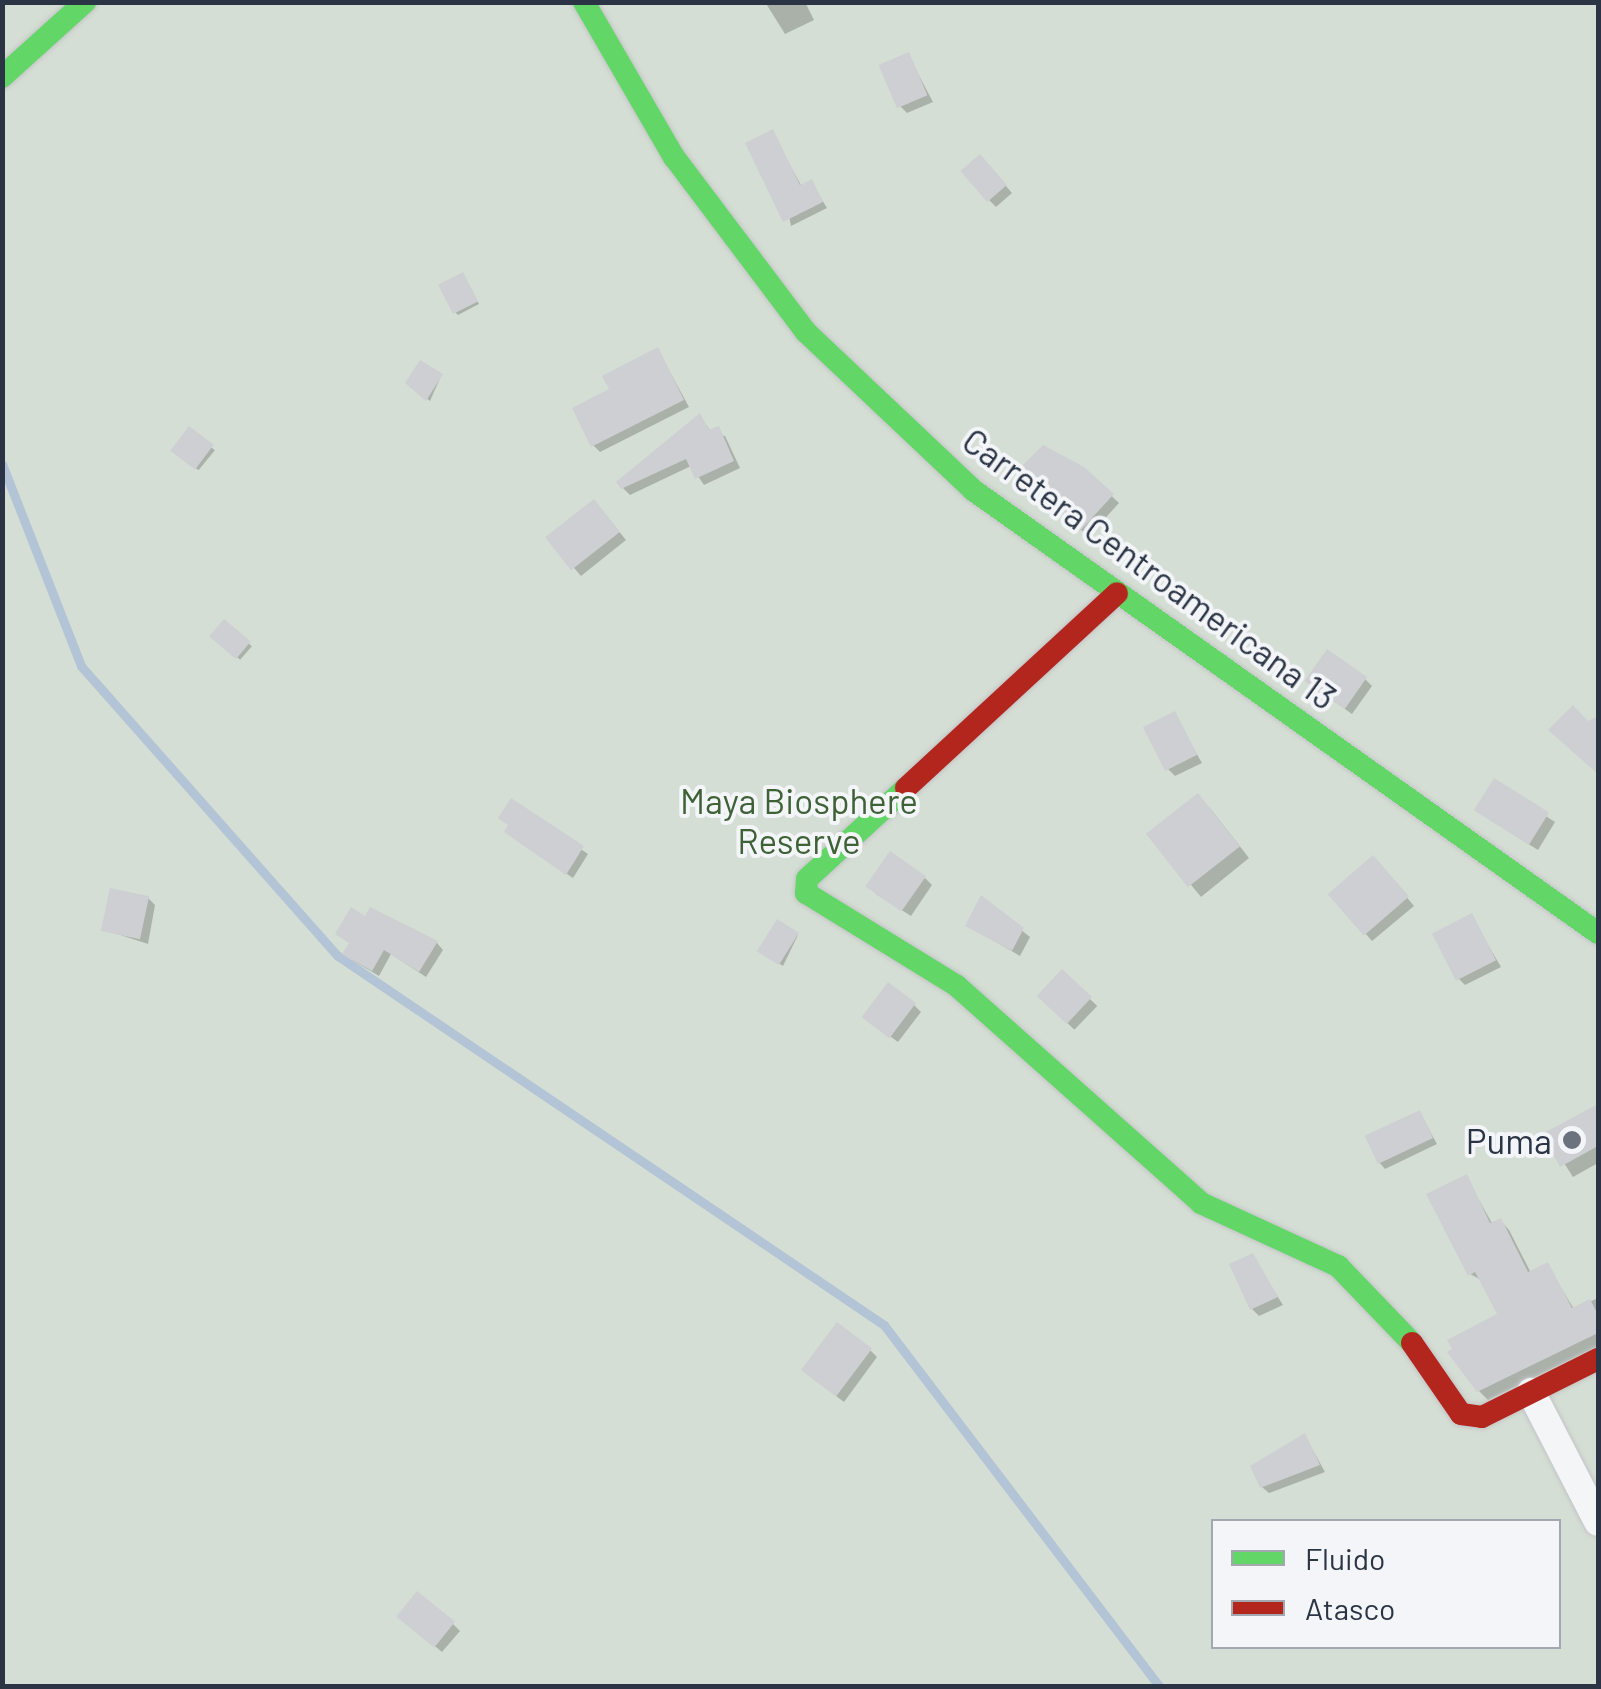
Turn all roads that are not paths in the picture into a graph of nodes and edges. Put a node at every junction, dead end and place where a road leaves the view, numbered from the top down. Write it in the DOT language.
graph roads {
  1 [pos="85,2"];
  2 [pos="584,2"];
  3 [pos="2,77"];
  4 [pos="1117,593"];
  5 [pos="1598,933"];
  6 [pos="1598,1359"];
  7 [pos="1532,1392"];
  8 [pos="1598,1522"];
  1 -- 3 [label="main road"];
  2 -- 4 [label="main road, Carretera Centroamericana 13"];
  4 -- 5 [label="main road, Carretera Centroamericana 13"];
  4 -- 7 [label="main road"];
  6 -- 7 [label="main road"];
  7 -- 8 [label="street"];
}
